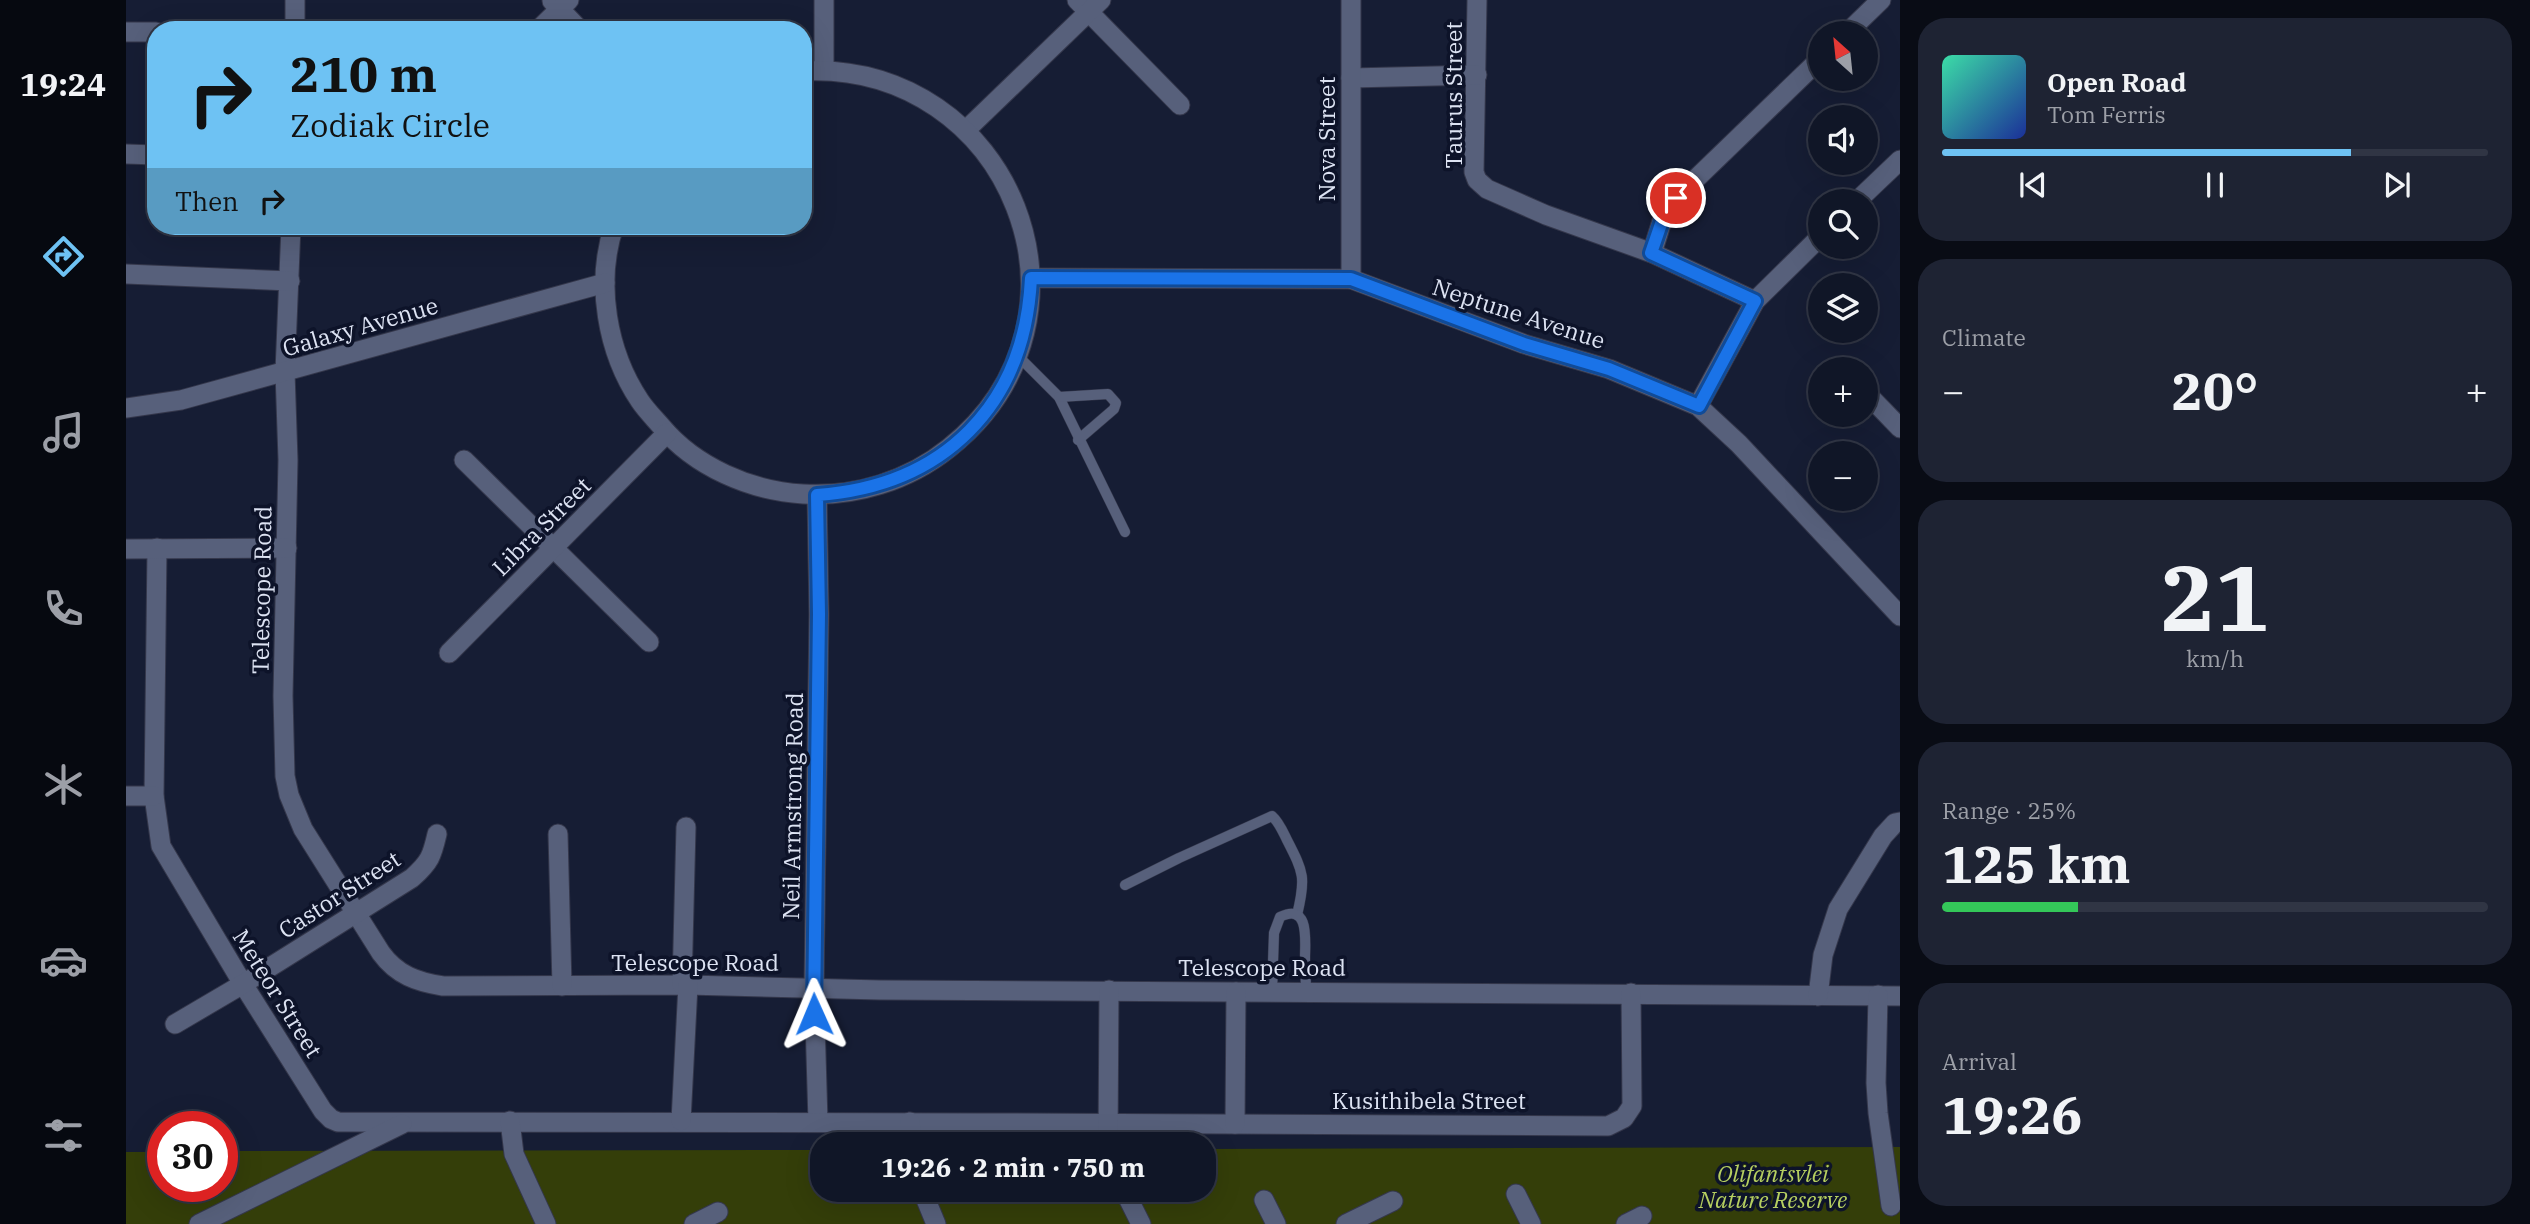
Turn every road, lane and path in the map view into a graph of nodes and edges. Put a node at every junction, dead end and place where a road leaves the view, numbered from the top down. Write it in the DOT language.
graph roads {
  1 [pos="295,0"];
  2 [pos="824,0"];
  3 [pos="1351,0"];
  4 [pos="1478,0"];
  5 [pos="1881,0"];
  6 [pos="560,3"];
  7 [pos="1089,4"];
  8 [pos="295,21"];
  9 [pos="545,21"];
  10 [pos="573,21"];
  11 [pos="1859,21"];
  12 [pos="126,32"];
  13 [pos="147,32"];
  14 [pos="824,70"];
  15 [pos="1808,70"];
  16 [pos="812,71"];
  17 [pos="1477,75"];
  18 [pos="1350,78"];
  19 [pos="1180,105"];
  20 [pos="966,130"];
  21 [pos="126,154"];
  22 [pos="147,155"];
  23 [pos="1900,160"];
  24 [pos="1870,189"];
  25 [pos="291,235"];
  26 [pos="611,235"];
  27 [pos="1808,249"];
  28 [pos="1651,253"];
  29 [pos="126,274"];
  30 [pos="1031,278"];
  31 [pos="1351,279"];
  32 [pos="290,281"];
  33 [pos="605,283"];
  34 [pos="1755,301"];
  35 [pos="1017,355"];
  36 [pos="285,372"];
  37 [pos="1059,397"];
  38 [pos="1699,406"];
  39 [pos="1878,406"];
  40 [pos="126,408"];
  41 [pos="1900,428"];
  42 [pos="667,433"];
  43 [pos="1078,440"];
  44 [pos="464,460"];
  45 [pos="817,495"];
  46 [pos="1125,532"];
  47 [pos="157,548"];
  48 [pos="287,548"];
  49 [pos="126,549"];
  50 [pos="554,549"];
  51 [pos="1900,616"];
  52 [pos="649,642"];
  53 [pos="449,653"];
  54 [pos="126,796"];
  55 [pos="154,796"];
  56 [pos="1900,822"];
  57 [pos="685,827"];
  58 [pos="437,834"];
  59 [pos="558,834"];
  60 [pos="1125,886"];
  61 [pos="355,915"];
  62 [pos="1297,915"];
  63 [pos="243,984"];
  64 [pos="685,985"];
  65 [pos="562,986"];
  66 [pos="814,987"];
  67 [pos="1109,990"];
  68 [pos="1236,992"];
  69 [pos="1272,992"];
  70 [pos="1306,992"];
  71 [pos="1631,993"];
  72 [pos="1878,995"];
  73 [pos="1818,996"];
  74 [pos="1900,996"];
  75 [pos="176,1024"];
  76 [pos="510,1121"];
  77 [pos="681,1121"];
  78 [pos="406,1122"];
  79 [pos="818,1122"];
  80 [pos="910,1122"];
  81 [pos="1235,1124"];
  82 [pos="911,1132"];
  83 [pos="1062,1132"];
  84 [pos="1108,1132"];
  85 [pos="1143,1132"];
  86 [pos="1516,1194"];
  87 [pos="1264,1200"];
  88 [pos="1393,1201"];
  89 [pos="927,1202"];
  90 [pos="1130,1202"];
  91 [pos="1891,1206"];
  92 [pos="718,1212"];
  93 [pos="199,1224"];
  94 [pos="546,1224"];
  95 [pos="694,1224"];
  96 [pos="936,1224"];
  97 [pos="1141,1224"];
  98 [pos="1276,1224"];
  99 [pos="1346,1224"];
  100 [pos="1531,1224"];
  1 -- 8 [label="street"];
  2 -- 14 [label="street"];
  3 -- 18 [label="street, Nova Street"];
  4 -- 17 [label="street, Taurus Street"];
  5 -- 11 [label="street"];
  6 -- 9 [label="street"];
  6 -- 10 [label="street"];
  7 -- 19 [label="street"];
  7 -- 20 [label="street"];
  12 -- 13 [label="street"];
  14 -- 16 [label="street"];
  14 -- 20 [label="street"];
  15 -- 28 [label="street"];
  17 -- 18 [label="street"];
  17 -- 28 [label="street, Taurus Street"];
  18 -- 31 [label="street, Nova Street"];
  20 -- 30 [label="street"];
  21 -- 22 [label="street"];
  23 -- 24 [label="street"];
  25 -- 32 [label="street, Telescope Road"];
  26 -- 33 [label="street"];
  27 -- 34 [label="street"];
  28 -- 34 [label="street, Taurus Street"];
  29 -- 32 [label="street"];
  30 -- 31 [label="street, Neptune Avenue"];
  30 -- 35 [label="street"];
  31 -- 38 [label="street, Neptune Avenue"];
  32 -- 36 [label="street, Telescope Road"];
  33 -- 36 [label="street, Galaxy Avenue"];
  33 -- 42 [label="street"];
  34 -- 38 [label="street"];
  35 -- 37 [label="lane"];
  35 -- 45 [label="street"];
  36 -- 40 [label="street, Galaxy Avenue"];
  36 -- 48 [label="street, Telescope Road"];
  37 -- 43 [label="lane"];
  37 -- 43 [label="lane"];
  38 -- 51 [label="street, Neptune Avenue"];
  39 -- 41 [label="street"];
  42 -- 45 [label="street"];
  42 -- 50 [label="street, Libra Street"];
  43 -- 46 [label="lane"];
  44 -- 50 [label="street"];
  45 -- 66 [label="street, Neil Armstrong Road"];
  47 -- 48 [label="street"];
  47 -- 49 [label="street"];
  47 -- 55 [label="street, Meteor Street"];
  48 -- 61 [label="street, Telescope Road"];
  50 -- 52 [label="street"];
  50 -- 53 [label="street, Libra Street"];
  54 -- 55 [label="street"];
  55 -- 63 [label="street, Meteor Street"];
  56 -- 73 [label="street"];
  57 -- 64 [label="street"];
  58 -- 61 [label="street, Castor Street"];
  59 -- 65 [label="street"];
  60 -- 62 [label="lane"];
  61 -- 63 [label="street, Castor Street"];
  61 -- 65 [label="street, Telescope Road"];
  62 -- 69 [label="lane"];
  62 -- 70 [label="lane"];
  63 -- 75 [label="street, Castor Street"];
  63 -- 78 [label="street, Meteor Street"];
  64 -- 65 [label="street, Telescope Road"];
  64 -- 66 [label="street, Telescope Road"];
  64 -- 77 [label="street"];
  66 -- 67 [label="street, Telescope Road"];
  66 -- 79 [label="street, Neil Armstrong Road"];
  67 -- 68 [label="street, Telescope Road"];
  67 -- 84 [label="street"];
  68 -- 69 [label="street, Telescope Road"];
  68 -- 81 [label="street"];
  69 -- 70 [label="street, Telescope Road"];
  70 -- 71 [label="street, Telescope Road"];
  71 -- 73 [label="street, Telescope Road"];
  71 -- 81 [label="street, Kusithibela Street"];
  72 -- 73 [label="street, Telescope Road"];
  72 -- 74 [label="street, Telescope Road"];
  72 -- 91 [label="street"];
  76 -- 77 [label="street, Meteor Street"];
  76 -- 78 [label="street, Meteor Street"];
  76 -- 94 [label="street"];
  77 -- 79 [label="street, Meteor Street"];
  78 -- 93 [label="street"];
  79 -- 80 [label="street"];
  80 -- 82 [label="street"];
  80 -- 83 [label="street"];
  81 -- 85 [label="street"];
  86 -- 100 [label="street"];
  87 -- 98 [label="street"];
  88 -- 99 [label="street"];
  89 -- 96 [label="street"];
  90 -- 97 [label="street"];
  92 -- 95 [label="street"];
}
